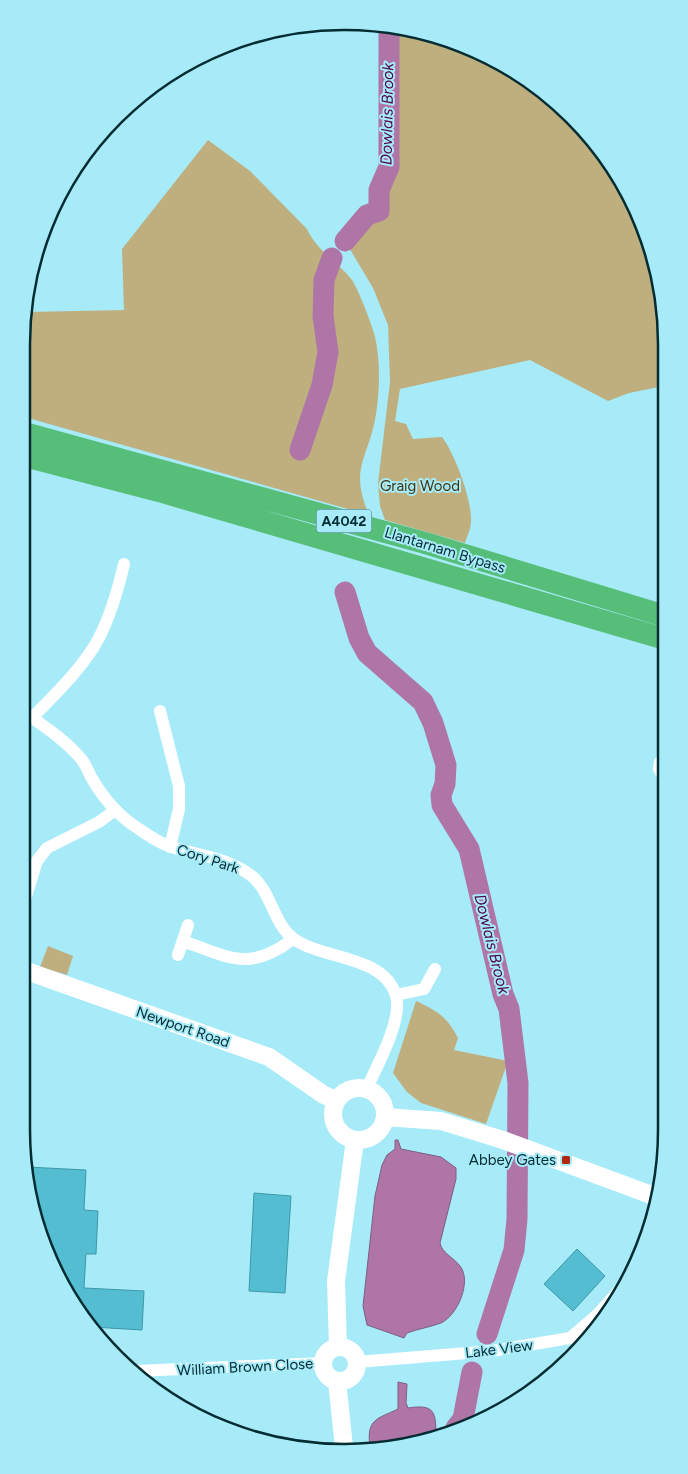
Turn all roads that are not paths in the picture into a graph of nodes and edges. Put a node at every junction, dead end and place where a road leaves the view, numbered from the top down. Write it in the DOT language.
graph roads {
  1 [pos="30,434"];
  2 [pos="30,457"];
  3 [pos="124,564"];
  4 [pos="658,614"];
  5 [pos="658,637"];
  6 [pos="30,709"];
  7 [pos="160,711"];
  8 [pos="30,717"];
  9 [pos="114,811"];
  10 [pos="170,847"];
  11 [pos="30,884"];
  12 [pos="188,925"];
  13 [pos="293,939"];
  14 [pos="183,942"];
  15 [pos="178,955"];
  16 [pos="435,969"];
  17 [pos="30,973"];
  18 [pos="396,995"];
  19 [pos="367,1088"];
  20 [pos="336,1100"];
  21 [pos="385,1116"];
  22 [pos="355,1140"];
  23 [pos="651,1195"];
  24 [pos="598,1314"];
  25 [pos="338,1347"];
  26 [pos="357,1362"];
  27 [pos="323,1363"];
  28 [pos="143,1371"];
  29 [pos="337,1381"];
  30 [pos="344,1444"];
  1 -- 4 [label="highway, Llantarnam Bypass / A4042"];
  2 -- 5 [label="highway, Llantarnam Bypass / A4042"];
  3 -- 6 [label="street"];
  7 -- 10 [label="street"];
  8 -- 9 [label="street, Cory Park"];
  9 -- 10 [label="street, Cory Park"];
  9 -- 11 [label="street"];
  10 -- 13 [label="street, Cory Park"];
  12 -- 14 [label="street"];
  13 -- 14 [label="street"];
  13 -- 18 [label="street, Cory Park"];
  14 -- 15 [label="street"];
  16 -- 18 [label="street"];
  17 -- 20 [label="street, Newport Road"];
  18 -- 19 [label="street"];
  19 -- 20 [label="street"];
  19 -- 21 [label="street"];
  20 -- 22 [label="street"];
  21 -- 22 [label="street"];
  21 -- 23 [label="street"];
  22 -- 25 [label="street"];
  24 -- 26 [label="street, Lake View"];
  25 -- 26 [label="street"];
  25 -- 27 [label="street"];
  26 -- 29 [label="street"];
  27 -- 28 [label="street, William Brown Close"];
  27 -- 29 [label="street"];
  29 -- 30 [label="street"];
}
